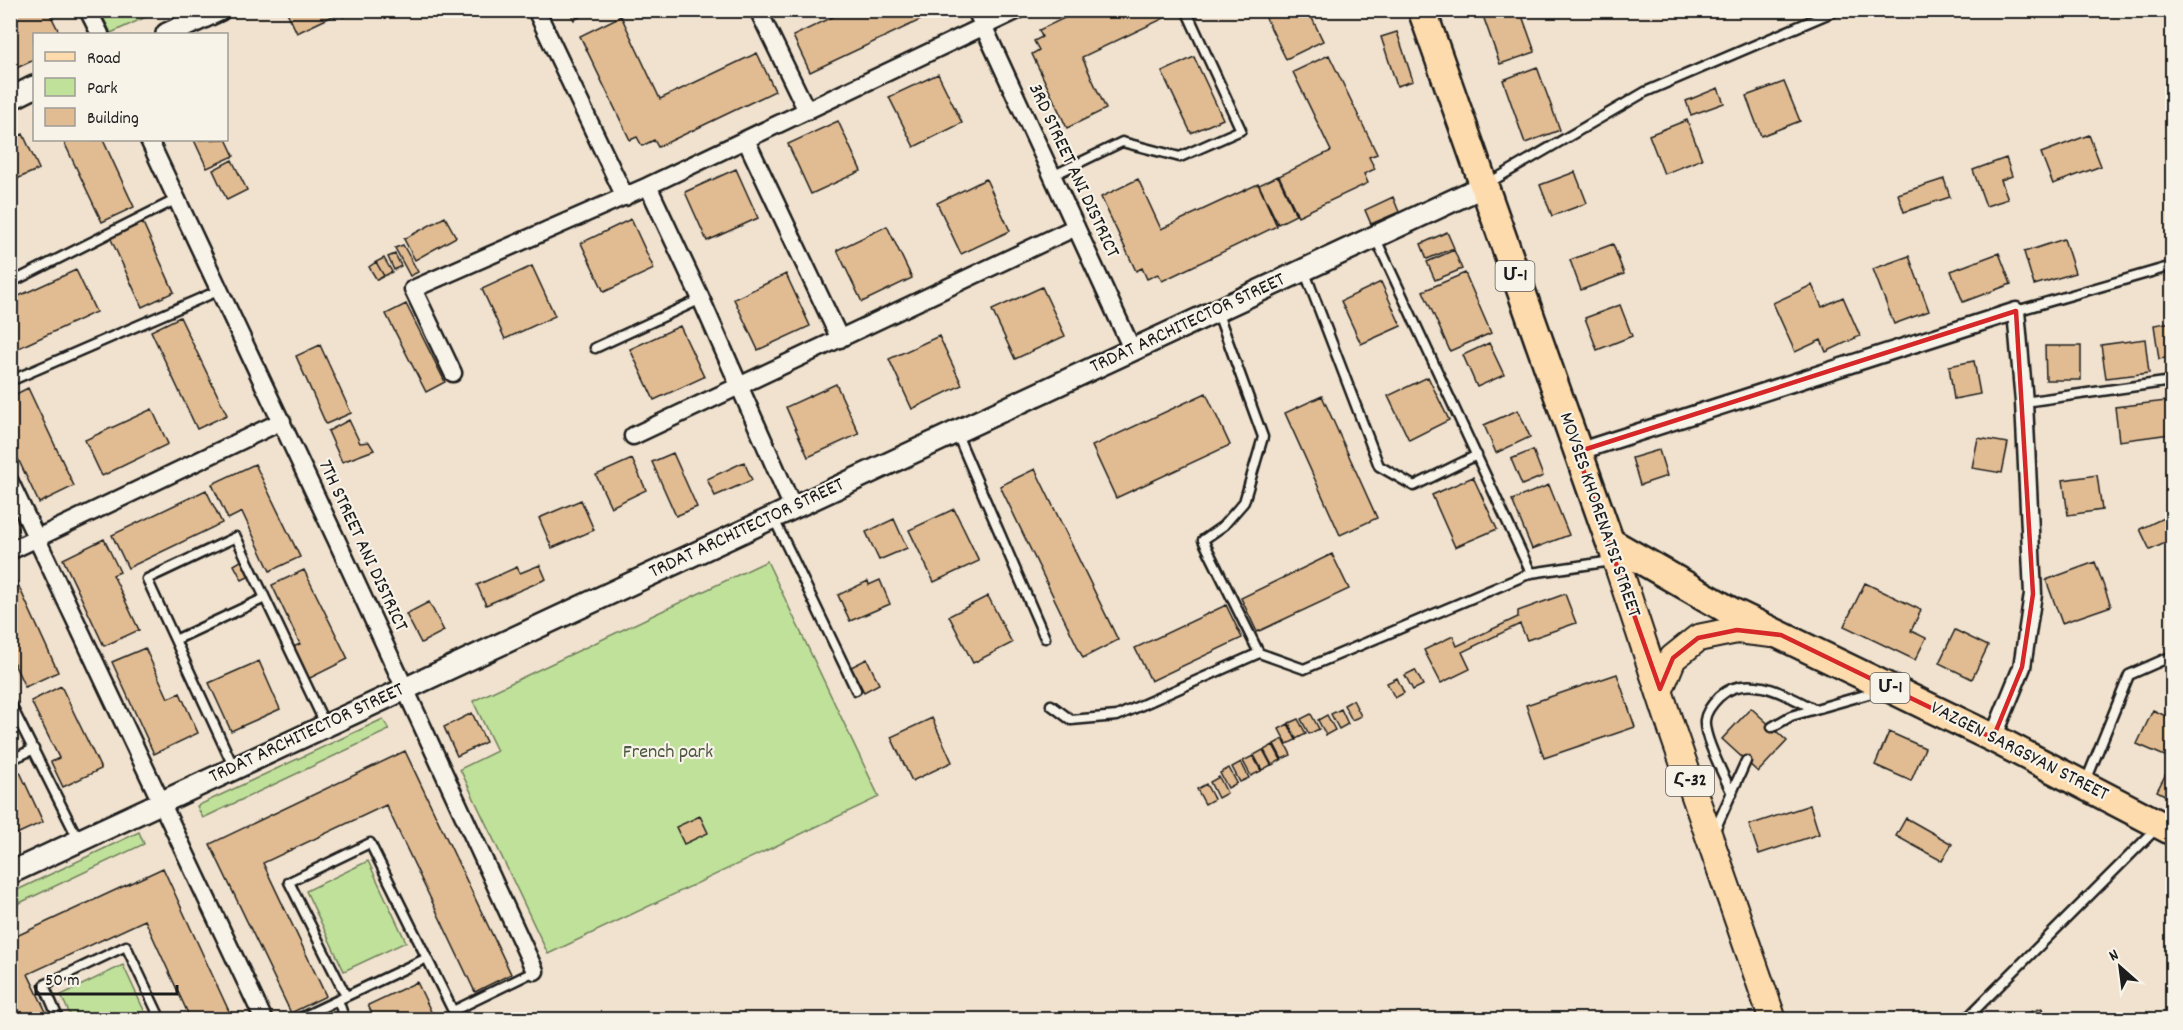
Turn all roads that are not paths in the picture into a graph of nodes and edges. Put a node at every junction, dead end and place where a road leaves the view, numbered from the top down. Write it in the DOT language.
graph roads {
  1 [pos="88,10"];
  2 [pos="219,10"];
  3 [pos="537,10"];
  4 [pos="976,10"];
  5 [pos="1018,10"];
  6 [pos="1186,10"];
  7 [pos="1422,10"];
  8 [pos="1837,10"];
  9 [pos="760,14"];
  10 [pos="983,27"];
  11 [pos="100,33"];
  12 [pos="169,33"];
  13 [pos="33,88"];
  14 [pos="10,99"];
  15 [pos="807,111"];
  16 [pos="746,140"];
  17 [pos="149,141"];
  18 [pos="1053,176"];
  19 [pos="648,186"];
  20 [pos="1484,186"];
  21 [pos="625,197"];
  22 [pos="177,199"];
  23 [pos="1076,227"];
  24 [pos="1375,236"];
  25 [pos="2172,266"];
  26 [pos="1304,270"];
  27 [pos="10,280"];
  28 [pos="220,290"];
  29 [pos="701,299"];
  30 [pos="1217,310"];
  31 [pos="2016,311"];
  32 [pos="840,339"];
  33 [pos="596,348"];
  34 [pos="1132,349"];
  35 [pos="453,373"];
  36 [pos="10,381"];
  37 [pos="2172,381"];
  38 [pos="738,387"];
  39 [pos="2024,402"];
  40 [pos="282,422"];
  41 [pos="956,432"];
  42 [pos="633,436"];
  43 [pos="1577,452"];
  44 [pos="1478,455"];
  45 [pos="10,482"];
  46 [pos="793,508"];
  47 [pos="773,517"];
  48 [pos="38,538"];
  49 [pos="10,551"];
  50 [pos="1612,551"];
  51 [pos="1532,573"];
  52 [pos="265,598"];
  53 [pos="1781,635"];
  54 [pos="1045,638"];
  55 [pos="176,640"];
  56 [pos="1259,653"];
  57 [pos="2172,656"];
  58 [pos="1890,688"];
  59 [pos="404,689"];
  60 [pos="1660,689"];
  61 [pos="856,690"];
  62 [pos="10,703"];
  63 [pos="1051,705"];
  64 [pos="1814,709"];
  65 [pos="326,726"];
  66 [pos="1772,727"];
  67 [pos="1993,738"];
  68 [pos="34,749"];
  69 [pos="10,760"];
  70 [pos="1746,761"];
  71 [pos="234,768"];
  72 [pos="2085,784"];
  73 [pos="1732,794"];
  74 [pos="163,802"];
  75 [pos="2167,828"];
  76 [pos="1710,840"];
  77 [pos="79,841"];
  78 [pos="10,873"];
  79 [pos="427,958"];
  80 [pos="535,971"];
  81 [pos="342,998"];
  82 [pos="59,1020"];
  83 [pos="161,1020"];
  84 [pos="264,1020"];
  85 [pos="296,1020"];
  86 [pos="345,1020"];
  87 [pos="1773,1020"];
  88 [pos="1965,1020"];
  1 -- 11 [label="street"];
  2 -- 12 [label="street"];
  3 -- 21 [label="street"];
  4 -- 10 [label="street, 3RD STREET ANI DISTRICT"];
  5 -- 10 [label="street"];
  6 -- 18 [label="lane"];
  7 -- 20 [label="highway, MOVSES KHORENATSI STREET / Մ-1"];
  8 -- 20 [label="lane"];
  9 -- 15 [label="street"];
  10 -- 15 [label="street"];
  10 -- 18 [label="street, 3RD STREET ANI DISTRICT"];
  13 -- 14 [label="street"];
  15 -- 16 [label="street"];
  16 -- 19 [label="street"];
  16 -- 32 [label="street"];
  17 -- 22 [label="street, 7TH STREET ANI DISTRICT"];
  18 -- 23 [label="street, 3RD STREET ANI DISTRICT"];
  19 -- 21 [label="street"];
  19 -- 29 [label="street"];
  20 -- 24 [label="street, TRDAT ARCHITECTOR STREET"];
  20 -- 43 [label="highway, MOVSES KHORENATSI STREET / Մ-1"];
  21 -- 35 [label="street"];
  22 -- 27 [label="lane"];
  22 -- 28 [label="street, 7TH STREET ANI DISTRICT"];
  23 -- 32 [label="street"];
  23 -- 34 [label="street, 3RD STREET ANI DISTRICT"];
  24 -- 26 [label="street, TRDAT ARCHITECTOR STREET"];
  24 -- 44 [label="lane"];
  25 -- 31 [label="lane"];
  26 -- 30 [label="street, TRDAT ARCHITECTOR STREET"];
  26 -- 44 [label="lane"];
  28 -- 36 [label="lane"];
  28 -- 40 [label="street, 7TH STREET ANI DISTRICT"];
  29 -- 33 [label="lane"];
  29 -- 38 [label="street"];
  30 -- 34 [label="street, TRDAT ARCHITECTOR STREET"];
  30 -- 56 [label="lane"];
  31 -- 39 [label="street"];
  31 -- 43 [label="street"];
  32 -- 38 [label="street"];
  34 -- 41 [label="street, TRDAT ARCHITECTOR STREET"];
  37 -- 39 [label="lane"];
  38 -- 42 [label="street"];
  38 -- 46 [label="street"];
  39 -- 67 [label="street"];
  40 -- 48 [label="street"];
  40 -- 59 [label="street, 7TH STREET ANI DISTRICT"];
  41 -- 46 [label="street, TRDAT ARCHITECTOR STREET"];
  41 -- 54 [label="lane"];
  43 -- 50 [label="highway, MOVSES KHORENATSI STREET / Մ-1"];
  44 -- 51 [label="lane"];
  45 -- 48 [label="street"];
  46 -- 47 [label="street, TRDAT ARCHITECTOR STREET"];
  47 -- 59 [label="street, TRDAT ARCHITECTOR STREET"];
  47 -- 61 [label="lane"];
  48 -- 49 [label="street"];
  48 -- 74 [label="street"];
  50 -- 51 [label="lane"];
  50 -- 53 [label="highway, VAZGEN SARGSYAN STREET / Մ-1"];
  50 -- 60 [label="main road, MOVSES KHORENATSI STREET / Հ-32"];
  51 -- 56 [label="lane"];
  52 -- 55 [label="lane"];
  52 -- 55 [label="lane"];
  52 -- 65 [label="lane"];
  53 -- 58 [label="highway, VAZGEN SARGSYAN STREET / Մ-1"];
  53 -- 60 [label="main road"];
  55 -- 71 [label="lane"];
  56 -- 63 [label="lane"];
  57 -- 72 [label="lane"];
  58 -- 64 [label="lane"];
  58 -- 67 [label="highway, VAZGEN SARGSYAN STREET / Մ-1"];
  59 -- 65 [label="street, TRDAT ARCHITECTOR STREET"];
  59 -- 80 [label="street, 7TH STREET ANI DISTRICT"];
  60 -- 76 [label="main road, MOVSES KHORENATSI STREET / Հ-32"];
  62 -- 68 [label="lane"];
  64 -- 66 [label="lane"];
  64 -- 73 [label="lane"];
  65 -- 71 [label="street, TRDAT ARCHITECTOR STREET"];
  67 -- 72 [label="highway, VAZGEN SARGSYAN STREET / Մ-1"];
  68 -- 69 [label="lane"];
  68 -- 77 [label="lane"];
  70 -- 73 [label="lane"];
  71 -- 74 [label="street, TRDAT ARCHITECTOR STREET"];
  72 -- 75 [label="highway, VAZGEN SARGSYAN STREET / Մ-1"];
  73 -- 76 [label="lane"];
  74 -- 77 [label="street, TRDAT ARCHITECTOR STREET"];
  74 -- 84 [label="street"];
  75 -- 88 [label="lane"];
  76 -- 87 [label="main road, MOVSES KHORENATSI STREET / Հ-32"];
  77 -- 78 [label="street, TRDAT ARCHITECTOR STREET"];
  79 -- 80 [label="lane"];
  79 -- 81 [label="lane"];
  79 -- 81 [label="lane"];
  81 -- 85 [label="lane"];
  81 -- 86 [label="lane"];
  82 -- 83 [label="lane"];
}
